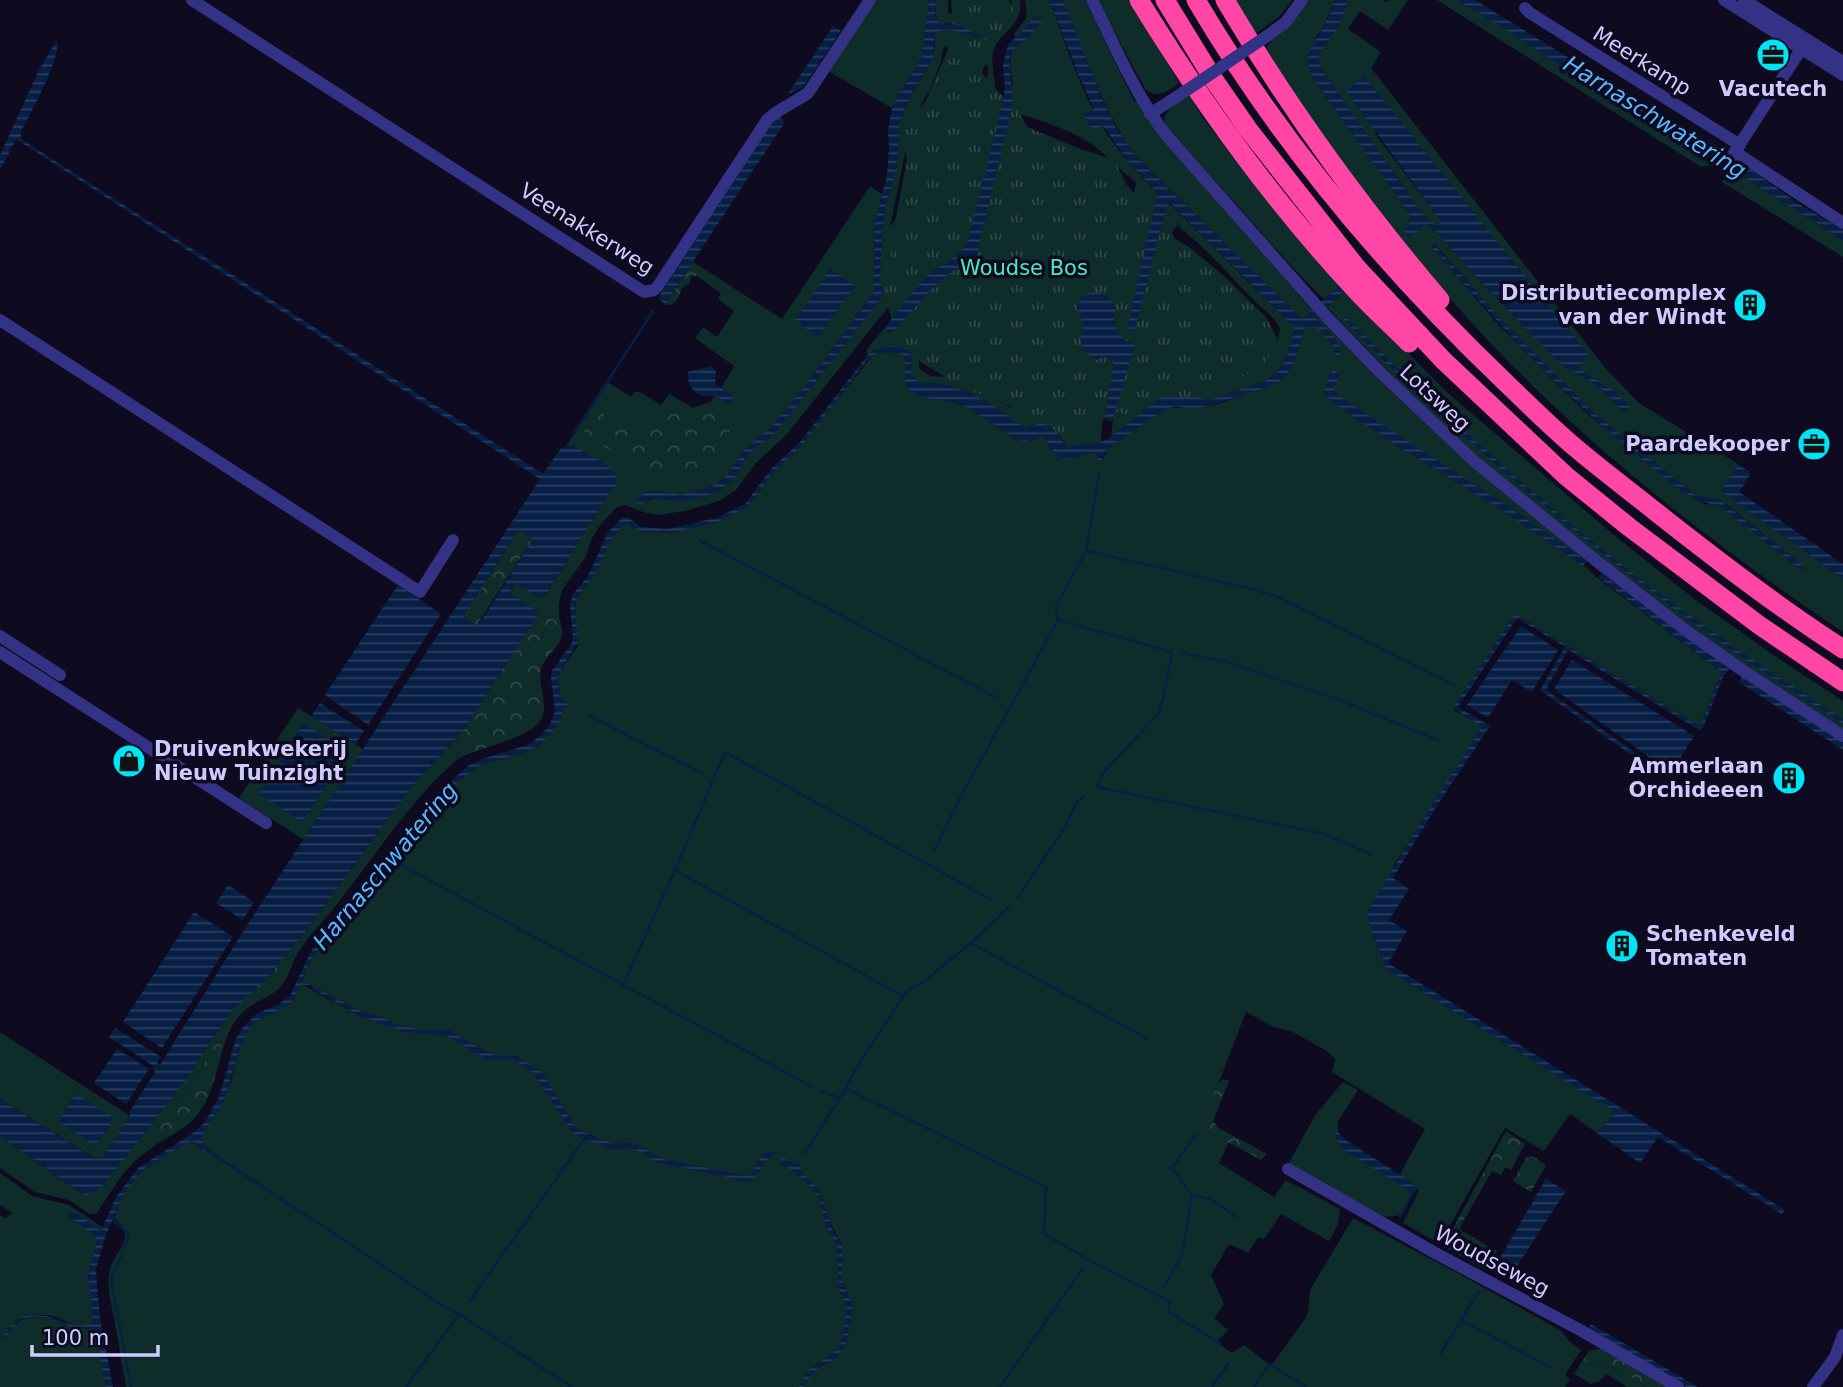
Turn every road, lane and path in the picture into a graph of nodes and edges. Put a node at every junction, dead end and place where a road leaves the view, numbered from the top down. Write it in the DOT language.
graph roads {
  1 [pos="192,0"];
  2 [pos="870,0"];
  3 [pos="1092,0"];
  4 [pos="1139,0"];
  5 [pos="1165,0"];
  6 [pos="1196,0"];
  7 [pos="1217,0"];
  8 [pos="1225,0"];
  9 [pos="1301,0"];
  10 [pos="1724,0"];
  11 [pos="1744,0"];
  12 [pos="1525,8"];
  13 [pos="1259,39"];
  14 [pos="1804,44"];
  15 [pos="1843,62"];
  16 [pos="1843,75"];
  17 [pos="1150,114"];
  18 [pos="1736,150"];
  19 [pos="1725,167"];
  20 [pos="1843,223"];
  21 [pos="1387,249"];
  22 [pos="1355,278"];
  23 [pos="0,320"];
  24 [pos="453,540"];
  25 [pos="0,636"];
  26 [pos="1843,649"];
  27 [pos="0,652"];
  28 [pos="60,675"];
  29 [pos="1843,682"];
  30 [pos="1843,736"];
  31 [pos="266,823"];
  32 [pos="1288,1169"];
  33 [pos="1843,1335"];
  34 [pos="1678,1387"];
  35 [pos="1813,1387"];
  1 -- 2 [label="street, Veenakkerweg"];
  3 -- 17 [label="street, Lotsweg"];
  4 -- 22 [label="highway"];
  5 -- 22 [label="highway"];
  6 -- 21 [label="highway"];
  7 -- 13 [label="highway"];
  8 -- 13 [label="highway"];
  9 -- 13 [label="street"];
  10 -- 14 [label="street"];
  11 -- 14 [label="street"];
  12 -- 18 [label="street, Meerkamp"];
  13 -- 17 [label="street, bridge"];
  13 -- 21 [label="highway"];
  14 -- 15 [label="street"];
  14 -- 16 [label="street"];
  14 -- 18 [label="street"];
  17 -- 30 [label="street, Lotsweg"];
  18 -- 19 [label="street"];
  18 -- 20 [label="street, Meerkamp"];
  21 -- 26 [label="highway"];
  22 -- 29 [label="highway"];
  23 -- 24 [label="street"];
  25 -- 28 [label="street"];
  27 -- 31 [label="street"];
  32 -- 34 [label="street, Woudseweg"];
  33 -- 35 [label="street"];
}
